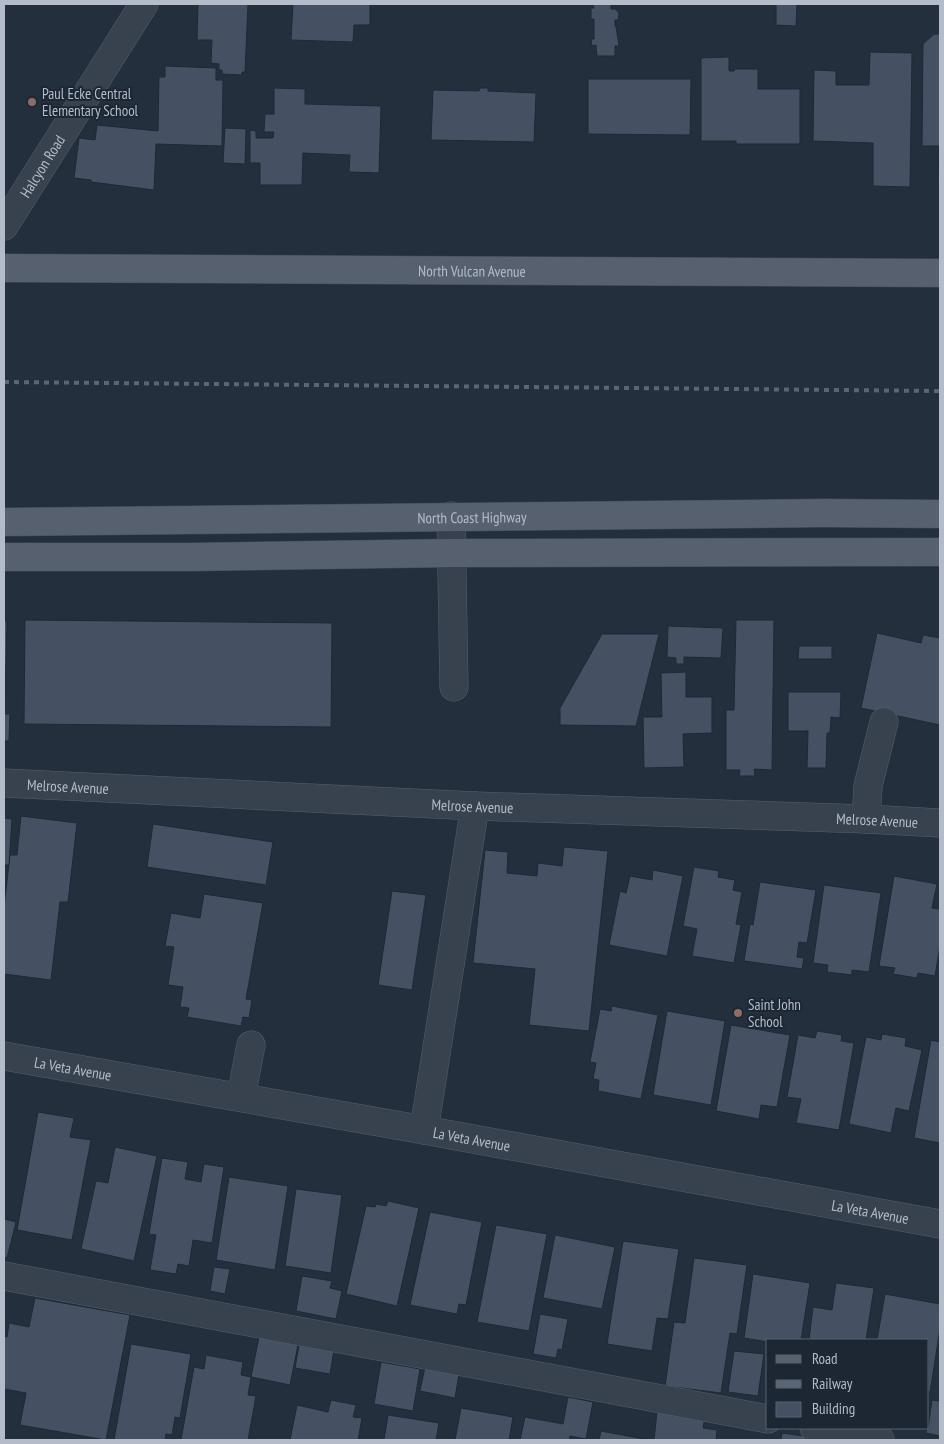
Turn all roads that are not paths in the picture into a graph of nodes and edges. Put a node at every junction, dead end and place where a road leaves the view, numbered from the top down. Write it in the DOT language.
graph roads {
  1 [pos="144,4"];
  2 [pos="4,226"];
  3 [pos="4,268"];
  4 [pos="940,273"];
  5 [pos="940,514"];
  6 [pos="451,516"];
  7 [pos="4,522"];
  8 [pos="940,552"];
  9 [pos="452,553"];
  10 [pos="4,557"];
  11 [pos="454,687"];
  12 [pos="884,722"];
  13 [pos="4,784"];
  14 [pos="475,806"];
  15 [pos="866,818"];
  16 [pos="940,822"];
  17 [pos="251,1045"];
  18 [pos="4,1056"];
  19 [pos="241,1097"];
  20 [pos="424,1130"];
  21 [pos="940,1224"];
  22 [pos="4,1276"];
  23 [pos="766,1419"];
  24 [pos="820,1429"];
  25 [pos="880,1440"];
  1 -- 2 [label="street, Halcyon Road"];
  3 -- 4 [label="main road, North Vulcan Avenue"];
  5 -- 6 [label="main road, North Coast Highway"];
  6 -- 7 [label="main road, North Coast Highway"];
  6 -- 9 [label="street"];
  8 -- 9 [label="main road"];
  9 -- 10 [label="main road"];
  9 -- 11 [label="street"];
  12 -- 15 [label="street"];
  13 -- 14 [label="street, Melrose Avenue"];
  14 -- 15 [label="street, Melrose Avenue"];
  14 -- 20 [label="street"];
  15 -- 16 [label="street, Melrose Avenue"];
  17 -- 19 [label="street"];
  18 -- 19 [label="street, La Veta Avenue"];
  19 -- 20 [label="street, La Veta Avenue"];
  20 -- 21 [label="street, La Veta Avenue"];
  22 -- 23 [label="street"];
  24 -- 25 [label="street"];
}
